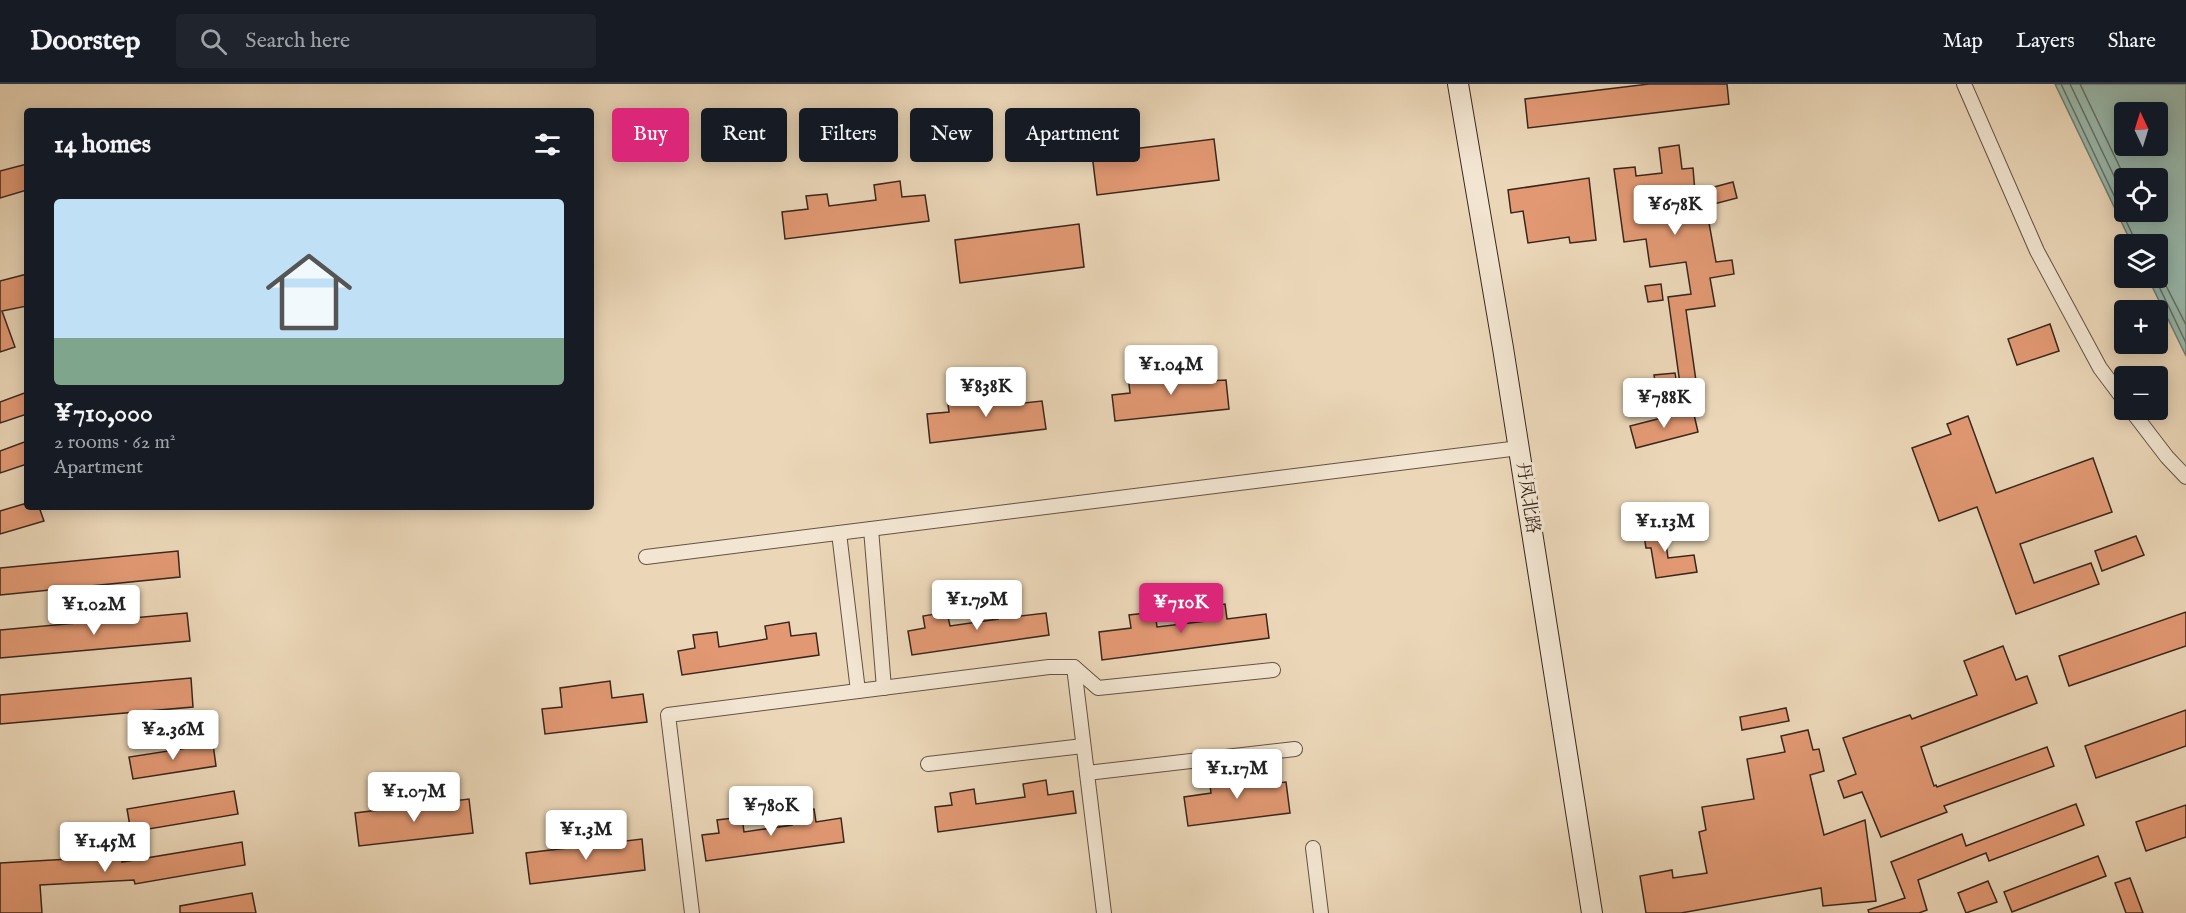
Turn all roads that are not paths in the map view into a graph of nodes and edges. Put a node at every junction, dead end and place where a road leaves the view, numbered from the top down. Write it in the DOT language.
graph roads {
  1 [pos="1458,84"];
  2 [pos="1964,84"];
  3 [pos="2114,387"];
  4 [pos="2139,420"];
  5 [pos="1519,448"];
  6 [pos="2186,477"];
  7 [pos="871,529"];
  8 [pos="839,533"];
  9 [pos="646,557"];
  10 [pos="1074,667"];
  11 [pos="1273,670"];
  12 [pos="884,688"];
  13 [pos="858,692"];
  14 [pos="1083,746"];
  15 [pos="1295,749"];
  16 [pos="928,764"];
  17 [pos="1087,773"];
  18 [pos="1313,848"];
  19 [pos="692,913"];
  20 [pos="1104,913"];
  21 [pos="1321,913"];
  22 [pos="1592,913"];
  1 -- 5 [label="main road, 丹凤北路"];
  2 -- 3 [label="street"];
  4 -- 6 [label="street"];
  5 -- 7 [label="street"];
  5 -- 22 [label="main road, 丹凤北路"];
  7 -- 8 [label="street"];
  7 -- 12 [label="street"];
  8 -- 9 [label="street"];
  8 -- 13 [label="street"];
  10 -- 11 [label="street"];
  10 -- 12 [label="street"];
  10 -- 14 [label="street"];
  12 -- 13 [label="street"];
  13 -- 19 [label="street"];
  14 -- 16 [label="street"];
  14 -- 17 [label="street"];
  15 -- 17 [label="street"];
  17 -- 20 [label="street"];
  18 -- 21 [label="street"];
}
